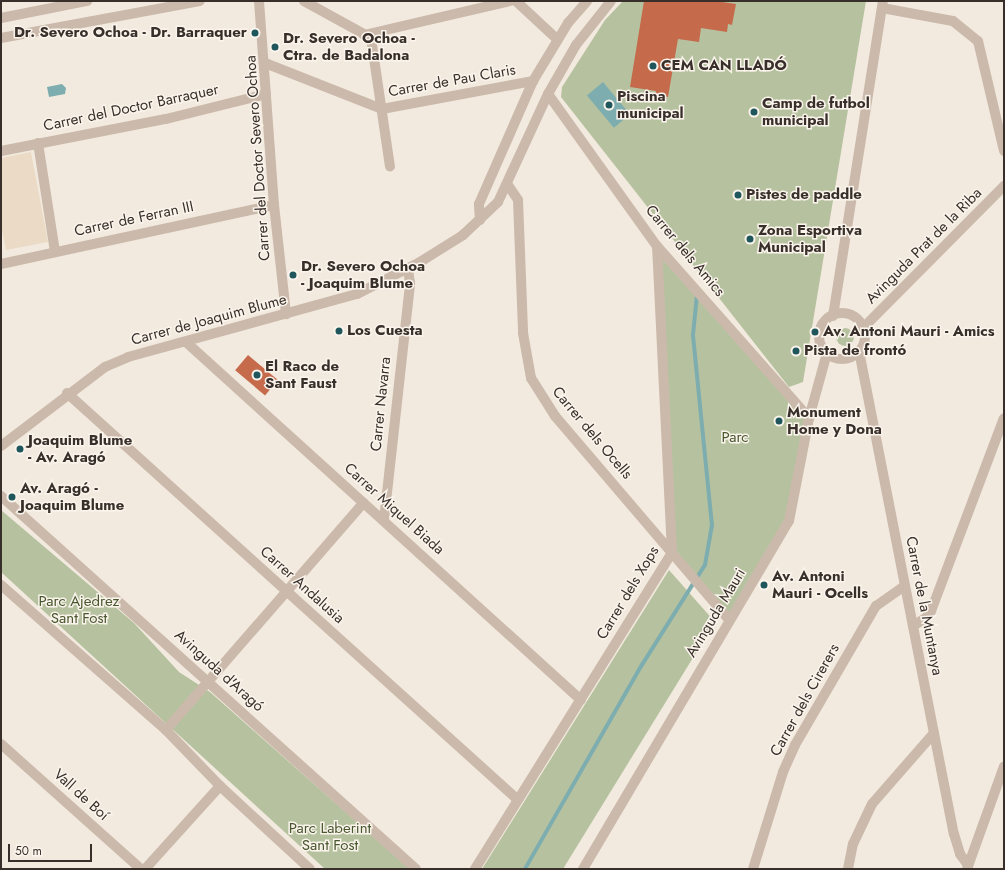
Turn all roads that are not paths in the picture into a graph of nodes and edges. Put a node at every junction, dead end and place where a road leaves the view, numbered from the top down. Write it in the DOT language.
graph roads {
  1 [pos="87,1"];
  2 [pos="200,1"];
  3 [pos="259,1"];
  4 [pos="304,1"];
  5 [pos="510,1"];
  6 [pos="516,1"];
  7 [pos="587,1"];
  8 [pos="611,1"];
  9 [pos="882,4"];
  10 [pos="1,18"];
  11 [pos="364,35"];
  12 [pos="1,38"];
  13 [pos="558,40"];
  14 [pos="265,64"];
  15 [pos="533,81"];
  16 [pos="266,94"];
  17 [pos="548,94"];
  18 [pos="382,109"];
  19 [pos="38,143"];
  20 [pos="1,151"];
  21 [pos="1004,151"];
  22 [pos="390,167"];
  23 [pos="508,185"];
  24 [pos="1004,186"];
  25 [pos="274,205"];
  26 [pos="480,220"];
  27 [pos="657,246"];
  28 [pos="55,251"];
  29 [pos="1,264"];
  30 [pos="408,269"];
  31 [pos="286,314"];
  32 [pos="833,316"];
  33 [pos="864,328"];
  34 [pos="186,342"];
  35 [pos="859,351"];
  36 [pos="827,353"];
  37 [pos="67,393"];
  38 [pos="809,418"];
  39 [pos="1004,418"];
  40 [pos="1,446"];
  41 [pos="1,496"];
  42 [pos="363,503"];
  43 [pos="384,520"];
  44 [pos="672,552"];
  45 [pos="1,585"];
  46 [pos="905,586"];
  47 [pos="287,592"];
  48 [pos="729,620"];
  49 [pos="913,626"];
  50 [pos="210,682"];
  51 [pos="581,700"];
  52 [pos="166,730"];
  53 [pos="934,733"];
  54 [pos="1,744"];
  55 [pos="1004,766"];
  56 [pos="220,786"];
  57 [pos="517,799"];
  58 [pos="967,867"];
  59 [pos="308,868"];
  60 [pos="141,869"];
  61 [pos="145,869"];
  62 [pos="416,869"];
  63 [pos="475,869"];
  64 [pos="583,869"];
  65 [pos="753,869"];
  66 [pos="848,869"];
  1 -- 10 [label="street"];
  2 -- 12 [label="street"];
  3 -- 14 [label="street, Carrer del Doctor Severo Ochoa"];
  4 -- 11 [label="street"];
  5 -- 11 [label="street"];
  6 -- 13 [label="street"];
  7 -- 13 [label="street"];
  8 -- 17 [label="street, Carrer de Joaquim Blume"];
  9 -- 21 [label="street"];
  9 -- 32 [label="street"];
  11 -- 18 [label="street"];
  13 -- 15 [label="street"];
  14 -- 16 [label="street, Carrer del Doctor Severo Ochoa"];
  14 -- 18 [label="street, Carrer de Pau Claris"];
  15 -- 18 [label="street, Carrer de Pau Claris"];
  15 -- 26 [label="street"];
  16 -- 19 [label="street, Carrer del Doctor Barraquer"];
  16 -- 25 [label="street, Carrer del Doctor Severo Ochoa"];
  17 -- 23 [label="street, Carrer de Joaquim Blume"];
  17 -- 27 [label="street, Carrer dels Amics"];
  18 -- 22 [label="street"];
  19 -- 20 [label="street, Carrer del Doctor Barraquer"];
  19 -- 28 [label="street"];
  23 -- 26 [label="street, Carrer de Joaquim Blume"];
  23 -- 44 [label="street, Carrer dels Ocells"];
  24 -- 33 [label="street, Avinguda Prat de la Riba"];
  25 -- 28 [label="street, Carrer de Ferran III"];
  25 -- 31 [label="street, Carrer del Doctor Severo Ochoa"];
  26 -- 30 [label="street, Carrer de Joaquim Blume"];
  27 -- 38 [label="street, Carrer dels Amics"];
  27 -- 44 [label="street, Carrer dels Xops"];
  28 -- 29 [label="street, Carrer de Ferran III"];
  30 -- 31 [label="street, Carrer de Joaquim Blume"];
  30 -- 43 [label="street, Carrer Navarra"];
  31 -- 34 [label="street, Carrer de Joaquim Blume"];
  32 -- 33 [label="street"];
  32 -- 36 [label="street"];
  33 -- 35 [label="street"];
  34 -- 37 [label="street, Carrer de Joaquim Blume"];
  34 -- 42 [label="street, Carrer Miquel Biada"];
  35 -- 36 [label="street"];
  35 -- 46 [label="street, Carrer de la Muntanya"];
  36 -- 38 [label="street, Avinguda Mauri"];
  37 -- 40 [label="street, Carrer de Joaquim Blume"];
  37 -- 47 [label="street, Carrer Andalusia"];
  38 -- 48 [label="street, Avinguda Mauri"];
  39 -- 49 [label="street"];
  41 -- 50 [label="street, Avinguda d'Aragó"];
  42 -- 43 [label="street, Carrer Miquel Biada"];
  42 -- 47 [label="street"];
  43 -- 51 [label="street, Carrer Miquel Biada"];
  44 -- 48 [label="street, Carrer dels Ocells"];
  44 -- 51 [label="street, Carrer dels Xops"];
  45 -- 52 [label="street"];
  46 -- 49 [label="street, Carrer de la Muntanya"];
  46 -- 65 [label="street, Carrer dels Cirerers"];
  47 -- 50 [label="street"];
  47 -- 57 [label="street, Carrer Andalusia"];
  48 -- 64 [label="street, Avinguda Mauri"];
  49 -- 53 [label="street, Carrer de la Muntanya"];
  50 -- 52 [label="street"];
  50 -- 62 [label="street, Avinguda d'Aragó"];
  51 -- 57 [label="street, Carrer dels Xops"];
  52 -- 56 [label="street"];
  53 -- 58 [label="street, Carrer de la Muntanya"];
  53 -- 66 [label="street"];
  54 -- 60 [label="street, Vall de Boí"];
  55 -- 58 [label="street"];
  56 -- 59 [label="street"];
  56 -- 61 [label="street"];
  57 -- 63 [label="street, Carrer dels Xops"];
}
